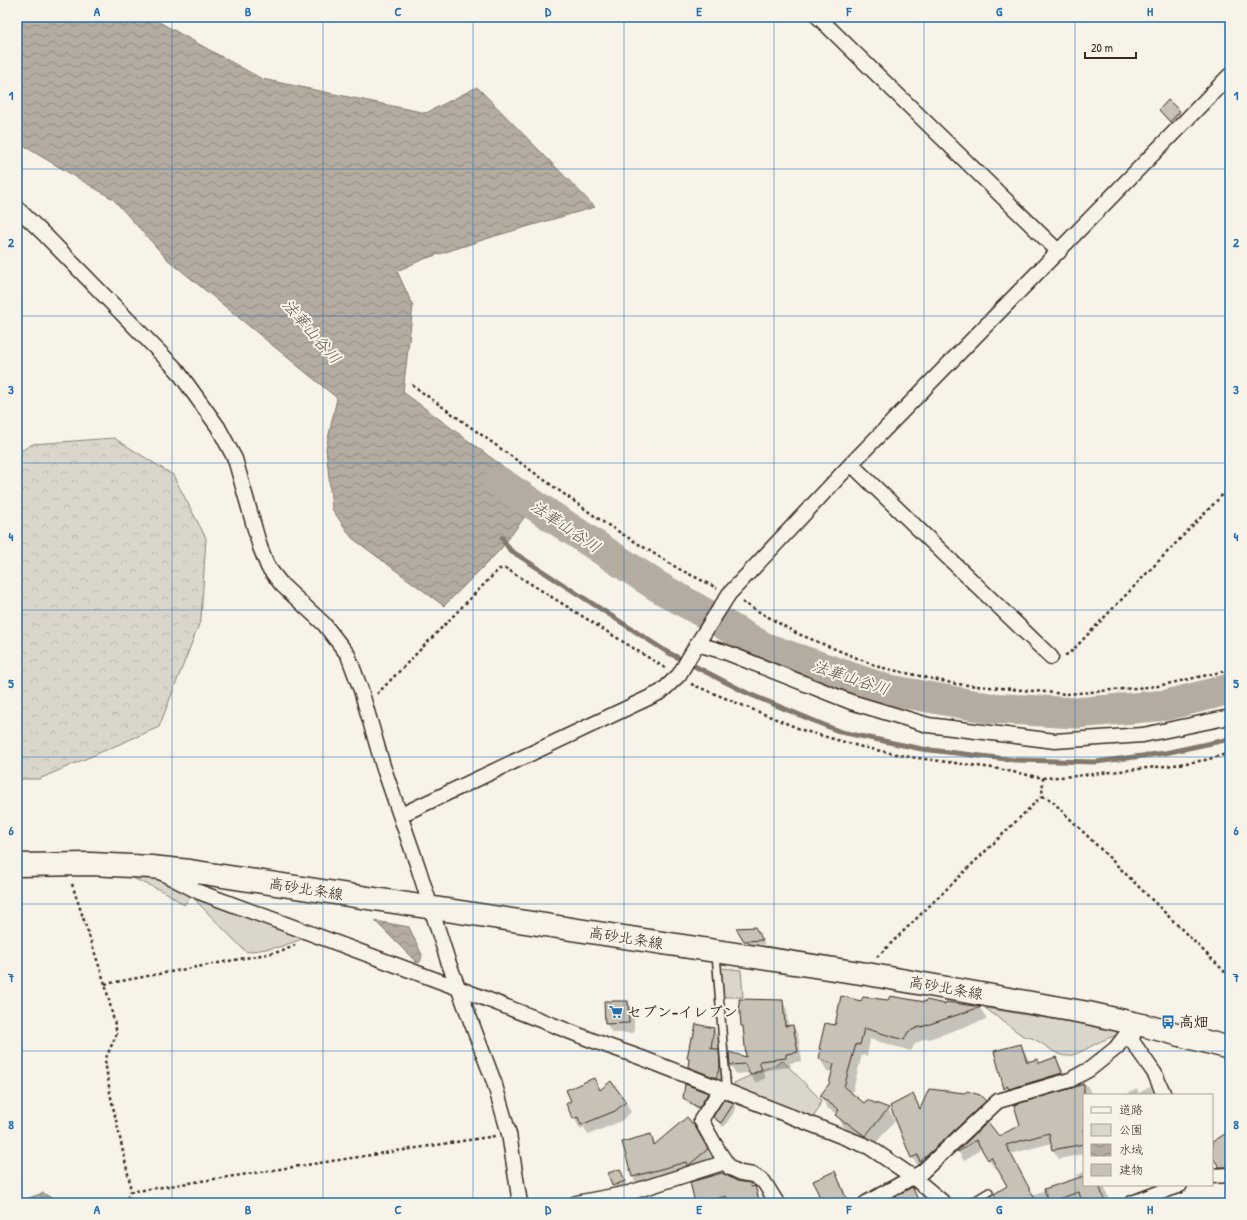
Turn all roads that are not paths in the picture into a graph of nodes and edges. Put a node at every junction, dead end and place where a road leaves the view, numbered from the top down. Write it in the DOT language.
graph roads {
  1 [pos="818,17"];
  2 [pos="1230,75"];
  3 [pos="17,208"];
  4 [pos="1059,252"];
  5 [pos="851,464"];
  6 [pos="694,649"];
  7 [pos="1051,658"];
  8 [pos="1230,717"];
  9 [pos="401,815"];
  10 [pos="17,865"];
  11 [pos="151,867"];
  12 [pos="431,909"];
  13 [pos="716,952"];
  14 [pos="458,988"];
  15 [pos="1135,1023"];
  16 [pos="1230,1048"];
  17 [pos="724,1090"];
  18 [pos="1164,1094"];
  19 [pos="726,1162"];
  20 [pos="1230,1174"];
  21 [pos="1213,1176"];
  22 [pos="914,1177"];
  23 [pos="1177,1186"];
  24 [pos="989,1192"];
  25 [pos="610,1200"];
  26 [pos="520,1203"];
  27 [pos="576,1203"];
  28 [pos="777,1203"];
  29 [pos="866,1203"];
  30 [pos="944,1203"];
  31 [pos="970,1203"];
  32 [pos="1132,1203"];
  1 -- 4 [label="street"];
  2 -- 4 [label="street"];
  3 -- 9 [label="street"];
  4 -- 5 [label="street"];
  5 -- 6 [label="street"];
  5 -- 7 [label="street"];
  6 -- 8 [label="street"];
  6 -- 9 [label="street"];
  9 -- 12 [label="street"];
  10 -- 11 [label="main road, 高砂北条線"];
  11 -- 12 [label="main road, 高砂北条線"];
  11 -- 14 [label="street"];
  12 -- 13 [label="main road, 高砂北条線"];
  12 -- 14 [label="street"];
  13 -- 15 [label="main road, 高砂北条線"];
  13 -- 17 [label="lane"];
  14 -- 17 [label="street"];
  14 -- 26 [label="street"];
  15 -- 16 [label="main road, 高砂北条線"];
  15 -- 18 [label="street"];
  15 -- 22 [label="street"];
  17 -- 19 [label="street"];
  17 -- 22 [label="street"];
  19 -- 25 [label="street"];
  19 -- 28 [label="street"];
  20 -- 21 [label="street"];
  22 -- 29 [label="street"];
  22 -- 30 [label="street"];
  23 -- 32 [label="street"];
  24 -- 31 [label="lane"];
  25 -- 27 [label="street"];
}
